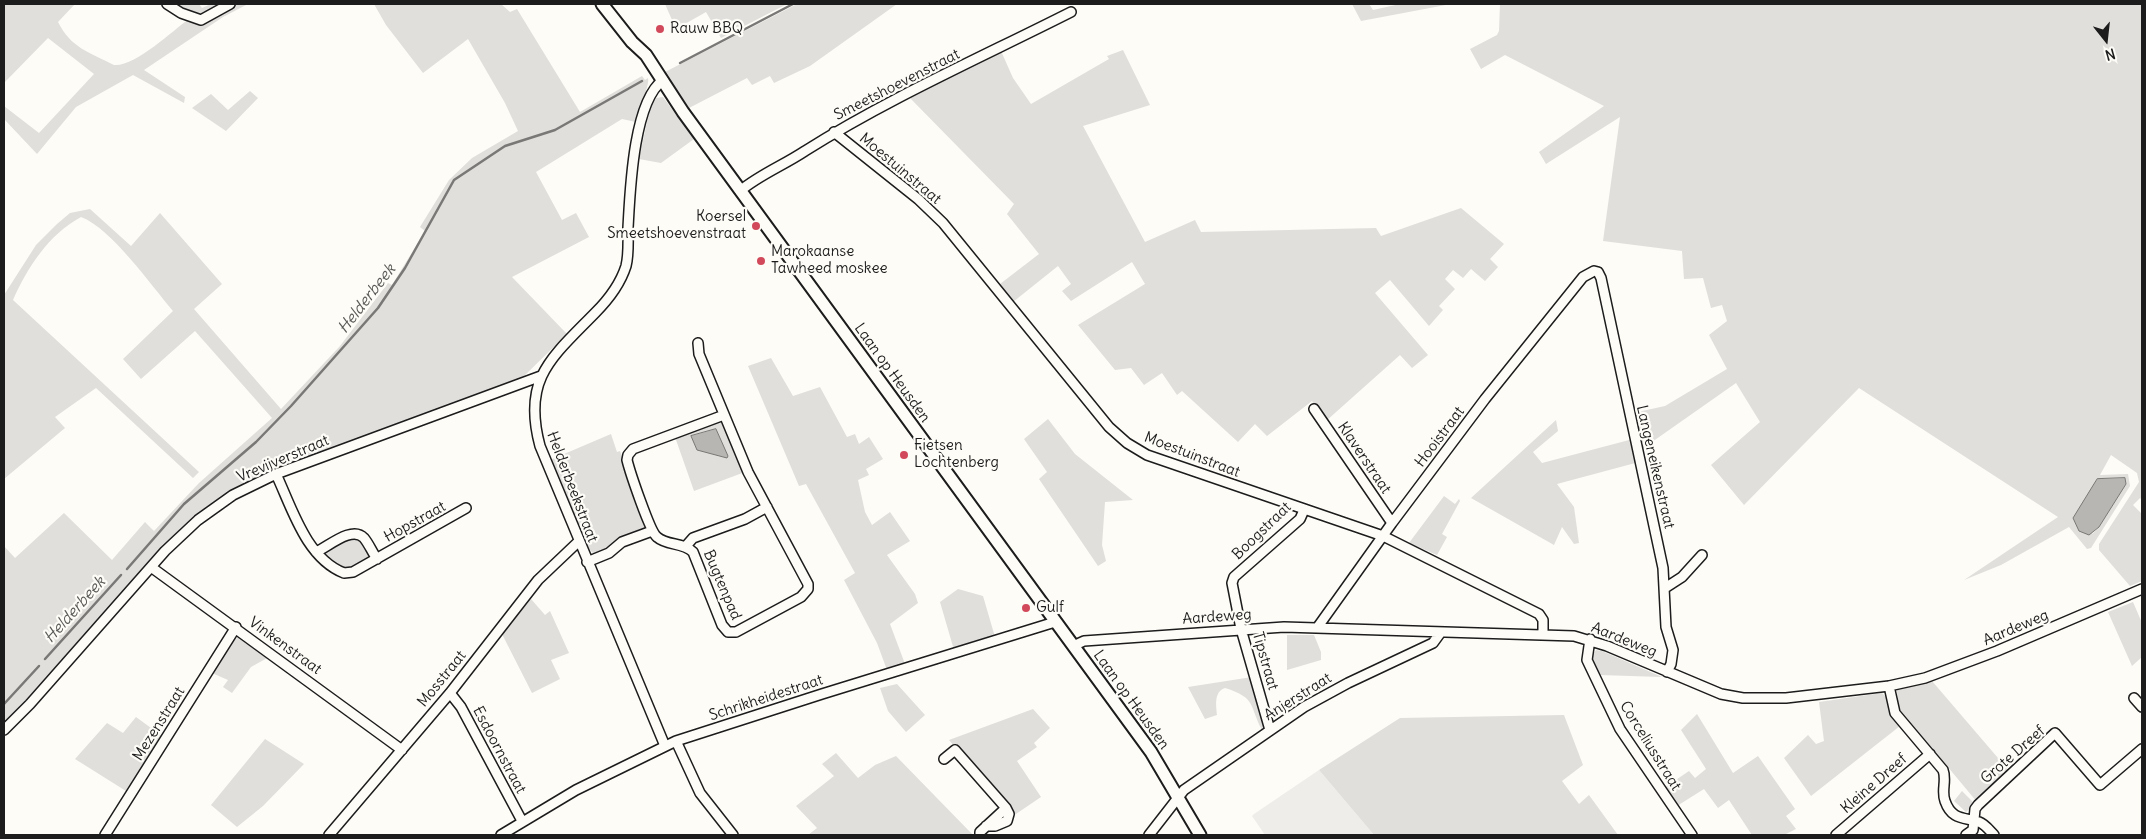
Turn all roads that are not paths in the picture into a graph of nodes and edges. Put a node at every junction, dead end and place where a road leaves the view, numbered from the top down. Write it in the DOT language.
graph roads {
  1 [pos="167,4"];
  2 [pos="230,4"];
  3 [pos="602,4"];
  4 [pos="1071,12"];
  5 [pos="661,82"];
  6 [pos="834,132"];
  7 [pos="740,191"];
  8 [pos="1594,271"];
  9 [pos="698,343"];
  10 [pos="541,376"];
  11 [pos="1314,409"];
  12 [pos="724,415"];
  13 [pos="276,474"];
  14 [pos="767,507"];
  15 [pos="466,508"];
  16 [pos="1304,510"];
  17 [pos="1392,523"];
  18 [pos="652,531"];
  19 [pos="1383,536"];
  20 [pos="578,542"];
  21 [pos="686,546"];
  22 [pos="316,552"];
  23 [pos="1702,556"];
  24 [pos="377,559"];
  25 [pos="587,562"];
  26 [pos="151,567"];
  27 [pos="1665,588"];
  28 [pos="2142,589"];
  29 [pos="1055,622"];
  30 [pos="236,627"];
  31 [pos="1317,628"];
  32 [pos="1241,629"];
  33 [pos="1441,632"];
  34 [pos="1543,634"];
  35 [pos="1590,639"];
  36 [pos="1073,646"];
  37 [pos="1667,672"];
  38 [pos="1889,686"];
  39 [pos="450,693"];
  40 [pos="2134,698"];
  41 [pos="2142,707"];
  42 [pos="4,730"];
  43 [pos="1270,730"];
  44 [pos="676,742"];
  45 [pos="665,746"];
  46 [pos="2142,749"];
  47 [pos="402,750"];
  48 [pos="1930,754"];
  49 [pos="944,759"];
  50 [pos="1178,799"];
  51 [pos="1974,821"];
  52 [pos="522,822"];
  53 [pos="105,835"];
  54 [pos="329,835"];
  55 [pos="502,835"];
  56 [pos="733,835"];
  57 [pos="980,835"];
  58 [pos="1149,835"];
  59 [pos="1200,835"];
  60 [pos="1691,835"];
  61 [pos="1836,835"];
  62 [pos="1966,835"];
  63 [pos="1994,835"];
  1 -- 2 [label="street"];
  3 -- 5 [label="street, Laan op Heusden"];
  4 -- 6 [label="street, Smeetshoevenstraat"];
  5 -- 7 [label="street, Laan op Heusden"];
  5 -- 10 [label="street, Helderbeekstraat"];
  6 -- 7 [label="street, Smeetshoevenstraat"];
  6 -- 16 [label="street, Moestuinstraat"];
  7 -- 29 [label="street, Laan op Heusden"];
  8 -- 17 [label="street, Hooistraat"];
  8 -- 27 [label="street, Langeneikenstraat"];
  9 -- 12 [label="street, Bugtenpad"];
  10 -- 13 [label="street, Vrevijverstraat"];
  10 -- 20 [label="street, Helderbeekstraat"];
  11 -- 17 [label="street, Klaverstraat"];
  12 -- 14 [label="street, Bugtenpad"];
  12 -- 18 [label="street"];
  13 -- 22 [label="street, Hopstraat"];
  13 -- 26 [label="street, Vrevijverstraat"];
  14 -- 21 [label="street, Bugtenpad"];
  14 -- 21 [label="street, Bugtenpad"];
  15 -- 24 [label="street, Hopstraat"];
  16 -- 19 [label="street, Moestuinstraat"];
  16 -- 32 [label="street, Boogstraat"];
  17 -- 19 [label="street, Hooistraat"];
  18 -- 21 [label="street, Bugtenpad"];
  18 -- 25 [label="street"];
  19 -- 31 [label="street, Hooistraat"];
  19 -- 34 [label="street, Moestuinstraat"];
  20 -- 25 [label="street, Helderbeekstraat"];
  20 -- 39 [label="street, Mosstraat"];
  22 -- 24 [label="street, Hopstraat"];
  22 -- 24 [label="street, Hopstraat"];
  23 -- 27 [label="street"];
  25 -- 45 [label="street, Helderbeekstraat"];
  26 -- 30 [label="street, Vinkenstraat"];
  26 -- 42 [label="street, Vrevijverstraat"];
  27 -- 37 [label="street, Langeneikenstraat"];
  28 -- 38 [label="street, Aardeweg"];
  29 -- 36 [label="street, Laan op Heusden"];
  29 -- 44 [label="street, Schrikheidestraat"];
  30 -- 47 [label="street, Vinkenstraat"];
  30 -- 53 [label="street, Mezenstraat"];
  31 -- 32 [label="street, Aardeweg"];
  31 -- 33 [label="street, Aardeweg"];
  32 -- 36 [label="street, Aardeweg"];
  32 -- 43 [label="street, Tipstraat"];
  33 -- 34 [label="street, Aardeweg"];
  33 -- 43 [label="street, Anjerstraat"];
  34 -- 35 [label="street, Aardeweg"];
  35 -- 37 [label="street, Aardeweg"];
  35 -- 60 [label="street, Corceliusstraat"];
  36 -- 50 [label="street, Laan op Heusden"];
  37 -- 38 [label="street, Aardeweg"];
  38 -- 48 [label="street"];
  39 -- 47 [label="street, Mosstraat"];
  39 -- 52 [label="street, Esdoornstraat"];
  40 -- 41 [label="street"];
  43 -- 50 [label="street, Anjerstraat"];
  44 -- 45 [label="street, Schrikheidestraat"];
  44 -- 56 [label="street"];
  45 -- 52 [label="street, Schrikheidestraat"];
  46 -- 51 [label="street, Grote Dreef"];
  47 -- 54 [label="street, Mosstraat"];
  48 -- 51 [label="street"];
  48 -- 61 [label="street, Kleine Dreef"];
  49 -- 57 [label="street"];
  50 -- 58 [label="street, Anjerstraat"];
  50 -- 59 [label="street, Laan op Heusden"];
  51 -- 62 [label="street"];
  51 -- 63 [label="street"];
  52 -- 55 [label="street, Schrikheidestraat"];
}
